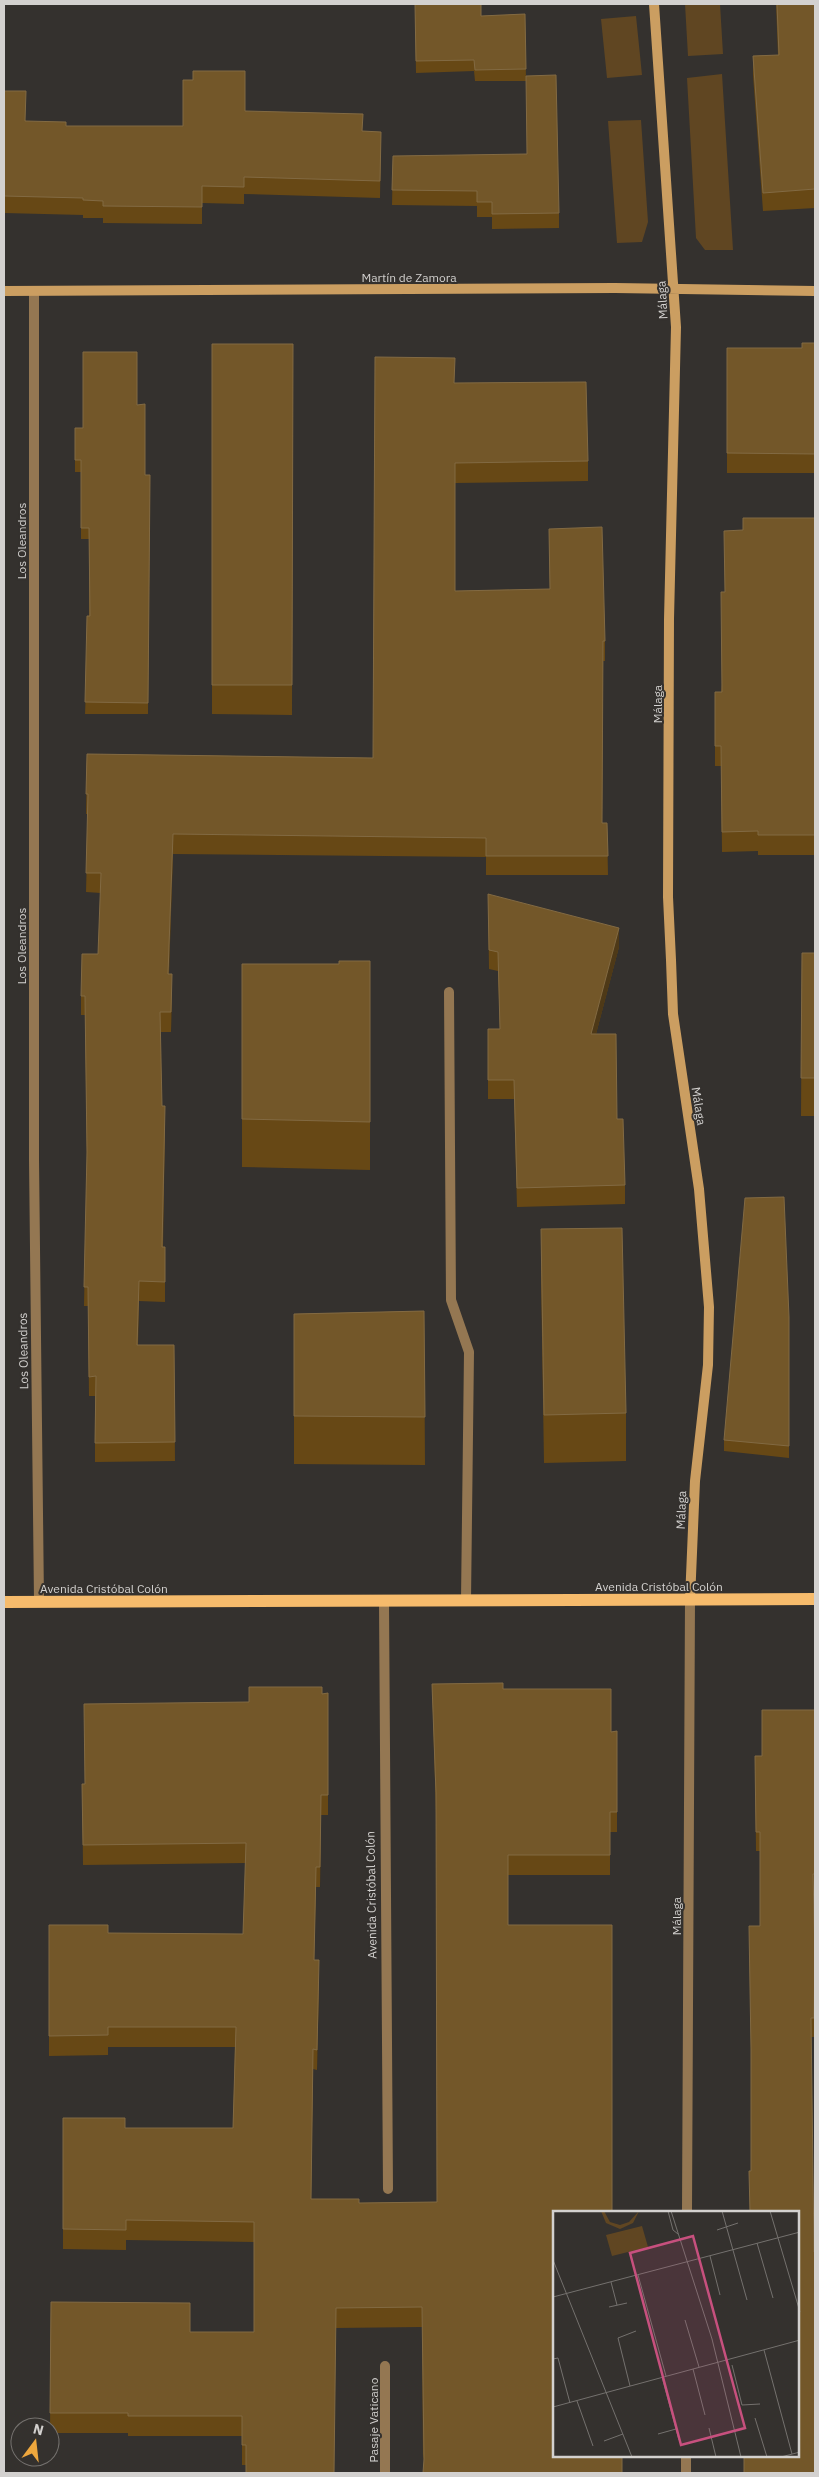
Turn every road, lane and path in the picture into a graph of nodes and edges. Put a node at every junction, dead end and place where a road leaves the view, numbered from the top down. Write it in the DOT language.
graph roads {
  1 [pos="654,4"];
  2 [pos="675,288"];
  3 [pos="4,291"];
  4 [pos="34,291"];
  5 [pos="815,291"];
  6 [pos="450,992"];
  7 [pos="466,1600"];
  8 [pos="690,1600"];
  9 [pos="815,1600"];
  10 [pos="39,1601"];
  11 [pos="4,1602"];
  12 [pos="384,1602"];
  13 [pos="388,2189"];
  14 [pos="687,2211"];
  15 [pos="385,2366"];
  16 [pos="686,2457"];
  17 [pos="386,2473"];
  18 [pos="686,2473"];
  1 -- 2 [label="street, Málaga"];
  2 -- 4 [label="street, Martín de Zamora"];
  2 -- 5 [label="street, Martín de Zamora"];
  2 -- 8 [label="street, Málaga"];
  3 -- 4 [label="street, Martín de Zamora"];
  4 -- 10 [label="street, Los Oleandros"];
  6 -- 7 [label="street"];
  7 -- 8 [label="main road, Avenida Cristóbal Colón"];
  7 -- 12 [label="main road, Avenida Cristóbal Colón"];
  8 -- 9 [label="main road, Avenida Cristóbal Colón"];
  8 -- 14 [label="street, Málaga"];
  10 -- 11 [label="main road, Avenida Cristóbal Colón"];
  10 -- 12 [label="main road, Avenida Cristóbal Colón"];
  12 -- 13 [label="street, Avenida Cristóbal Colón"];
  15 -- 17 [label="street, Pasaje Vaticano"];
  16 -- 18 [label="street"];
}
